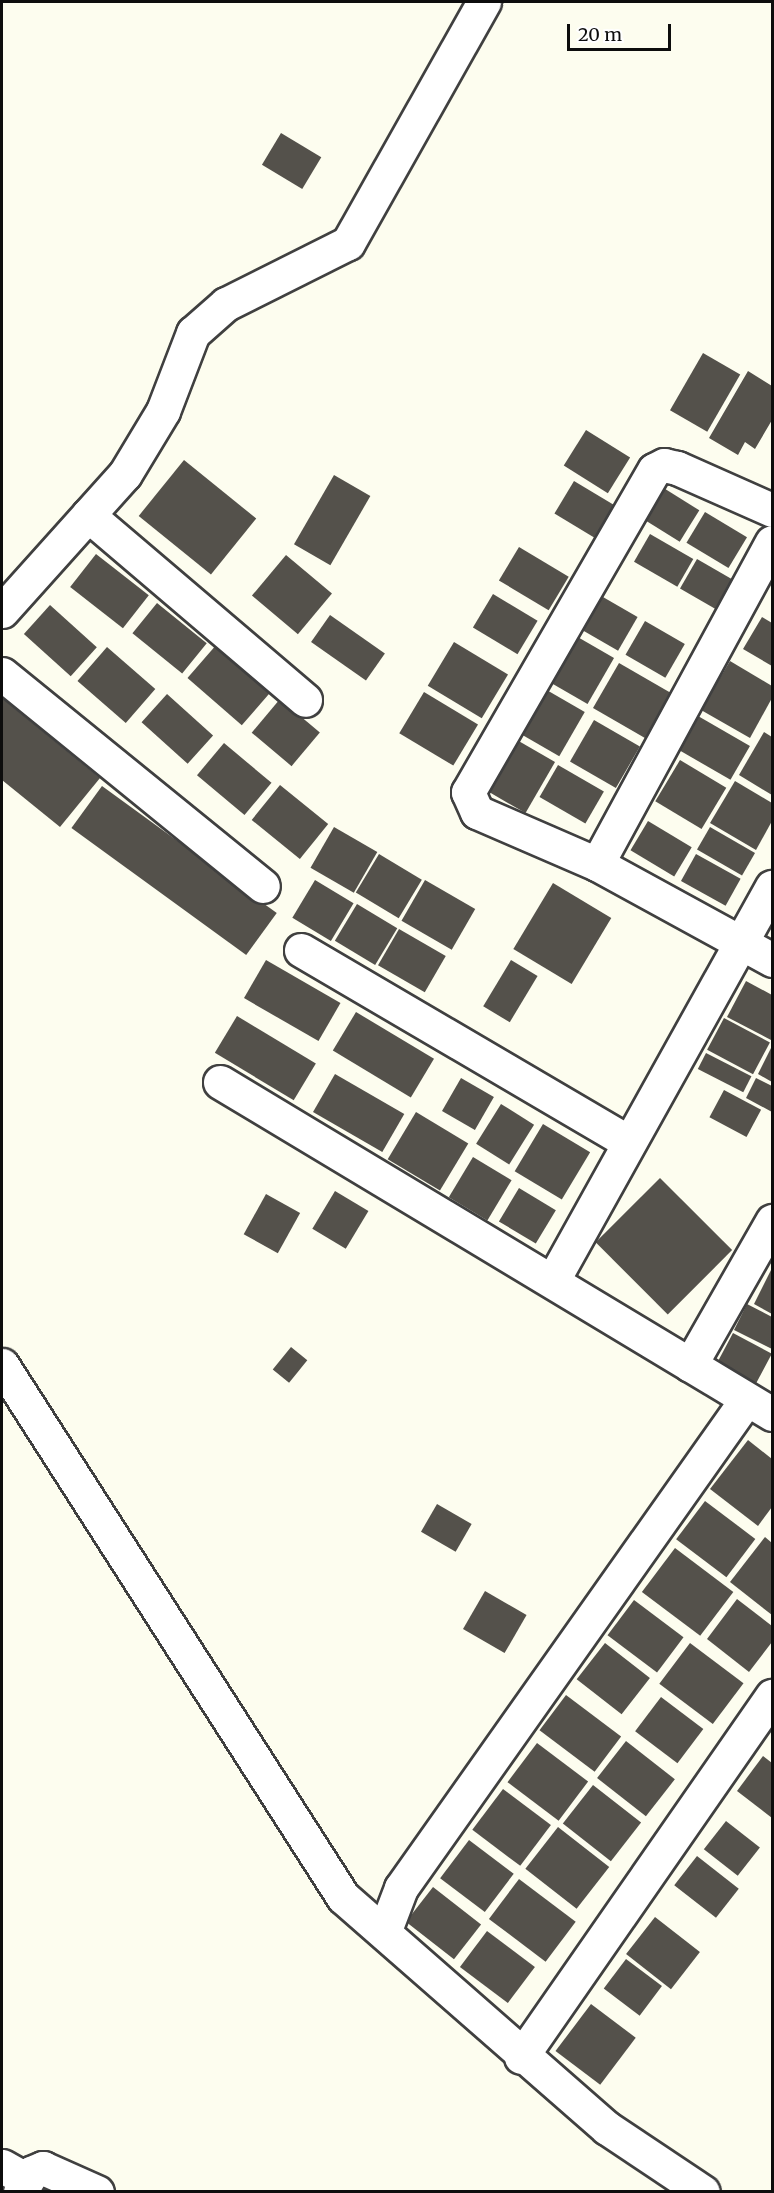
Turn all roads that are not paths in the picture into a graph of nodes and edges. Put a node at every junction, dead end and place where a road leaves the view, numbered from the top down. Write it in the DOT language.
graph roads {
  1 [pos="484,2"];
  2 [pos="772,510"];
  3 [pos="88,515"];
  4 [pos="772,542"];
  5 [pos="2,611"];
  6 [pos="2,674"];
  7 [pos="305,700"];
  8 [pos="597,864"];
  9 [pos="263,886"];
  10 [pos="772,887"];
  11 [pos="742,943"];
  12 [pos="302,950"];
  13 [pos="772,960"];
  14 [pos="220,1082"];
  15 [pos="627,1141"];
  16 [pos="772,1221"];
  17 [pos="553,1280"];
  18 [pos="690,1365"];
  19 [pos="5,1377"];
  20 [pos="759,1407"];
  21 [pos="772,1696"];
  22 [pos="386,1930"];
  23 [pos="521,2057"];
  24 [pos="16,2179"];
  25 [pos="97,2192"];
  26 [pos="703,2192"];
  1 -- 3 [label="street"];
  2 -- 8 [label="street"];
  3 -- 5 [label="street"];
  3 -- 7 [label="street"];
  4 -- 8 [label="street"];
  6 -- 9 [label="street"];
  8 -- 11 [label="street"];
  10 -- 11 [label="street"];
  11 -- 13 [label="street"];
  11 -- 15 [label="street"];
  12 -- 15 [label="street"];
  14 -- 17 [label="street"];
  15 -- 17 [label="street"];
  16 -- 18 [label="street"];
  17 -- 18 [label="street"];
  18 -- 20 [label="street"];
  19 -- 22 [label="street"];
  20 -- 22 [label="street"];
  21 -- 23 [label="street"];
  22 -- 23 [label="street"];
  23 -- 26 [label="street"];
  24 -- 25 [label="street"];
}
